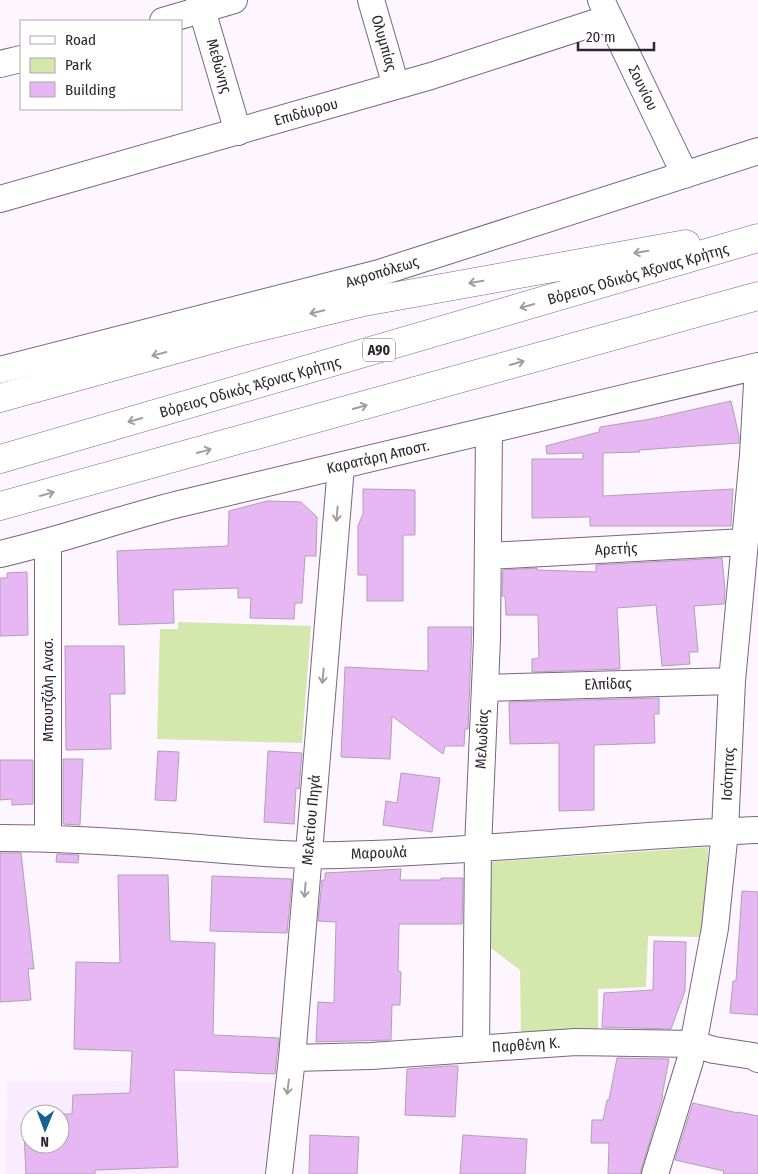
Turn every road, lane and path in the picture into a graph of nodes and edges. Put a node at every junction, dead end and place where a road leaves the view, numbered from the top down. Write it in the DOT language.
graph roads {
  1 [pos="234,0"];
  2 [pos="371,0"];
  3 [pos="201,5"];
  4 [pos="605,9"];
  5 [pos="166,20"];
  6 [pos="20,59"];
  7 [pos="0,64"];
  8 [pos="396,86"];
  9 [pos="238,132"];
  10 [pos="758,150"];
  11 [pos="685,175"];
  12 [pos="0,199"];
  13 [pos="758,234"];
  14 [pos="758,238"];
  15 [pos="758,296"];
  16 [pos="758,366"];
  17 [pos="0,370"];
  18 [pos="0,398"];
  19 [pos="489,431"];
  20 [pos="0,459"];
  21 [pos="342,466"];
  22 [pos="0,507"];
  23 [pos="744,542"];
  24 [pos="48,543"];
  25 [pos="0,554"];
  26 [pos="489,556"];
  27 [pos="732,681"];
  28 [pos="485,688"];
  29 [pos="758,830"];
  30 [pos="725,831"];
  31 [pos="0,838"];
  32 [pos="48,838"];
  33 [pos="478,848"];
  34 [pos="308,855"];
  35 [pos="693,1044"];
  36 [pos="476,1048"];
  37 [pos="292,1058"];
  38 [pos="758,1059"];
  39 [pos="279,1174"];
  40 [pos="655,1174"];
  1 -- 3 [label="street"];
  2 -- 8 [label="street, Ολυμπίας"];
  3 -- 5 [label="street"];
  3 -- 9 [label="street, Μεθώνης"];
  4 -- 8 [label="street, Επιδάυρου"];
  4 -- 11 [label="street, Σουνίου"];
  6 -- 7 [label="street"];
  8 -- 9 [label="street, Επιδάυρου"];
  9 -- 12 [label="street, Επιδάυρου"];
  10 -- 11 [label="street, Ακροπόλεως"];
  11 -- 17 [label="street, Ακροπόλεως"];
  13 -- 18 [label="highway, one-way"];
  14 -- 20 [label="highway, Βόρειος Οδικός Άξονας Κρήτης / Α90, one-way"];
  22 -- 15 [label="highway, one-way"];
  16 -- 19 [label="street, Καρατάρη Αποστ."];
  16 -- 23 [label="street, Ισότητας"];
  19 -- 21 [label="street, Καρατάρη Αποστ."];
  19 -- 26 [label="street, Μελωδίας"];
  21 -- 24 [label="street, Καρατάρη Αποστ."];
  21 -- 34 [label="street, Μελετίου Πηγά, one-way"];
  23 -- 26 [label="street, Αρετής"];
  23 -- 27 [label="street, Ισότητας"];
  24 -- 25 [label="street, Καρατάρη Αποστ."];
  24 -- 32 [label="street, Μπουτζάλη Ανασ."];
  26 -- 28 [label="street, Μελωδίας"];
  27 -- 28 [label="street, Ελπίδας"];
  27 -- 30 [label="street, Ισότητας"];
  28 -- 33 [label="street, Μελωδίας"];
  29 -- 30 [label="street, Μαρουλά"];
  30 -- 33 [label="street, Μαρουλά"];
  30 -- 35 [label="street, Ισότητας"];
  31 -- 32 [label="street, Μαρουλά"];
  32 -- 34 [label="street, Μαρουλά"];
  33 -- 34 [label="street, Μαρουλά"];
  33 -- 36 [label="street, Μελωδίας"];
  34 -- 37 [label="street, Μελετίου Πηγά, one-way"];
  35 -- 36 [label="street, Παρθένη Κ."];
  35 -- 38 [label="street, Παρθένη Κ."];
  35 -- 40 [label="street, Ισότητας"];
  36 -- 37 [label="street, Παρθένη Κ."];
  37 -- 39 [label="street, Μελετίου Πηγά, one-way"];
}
